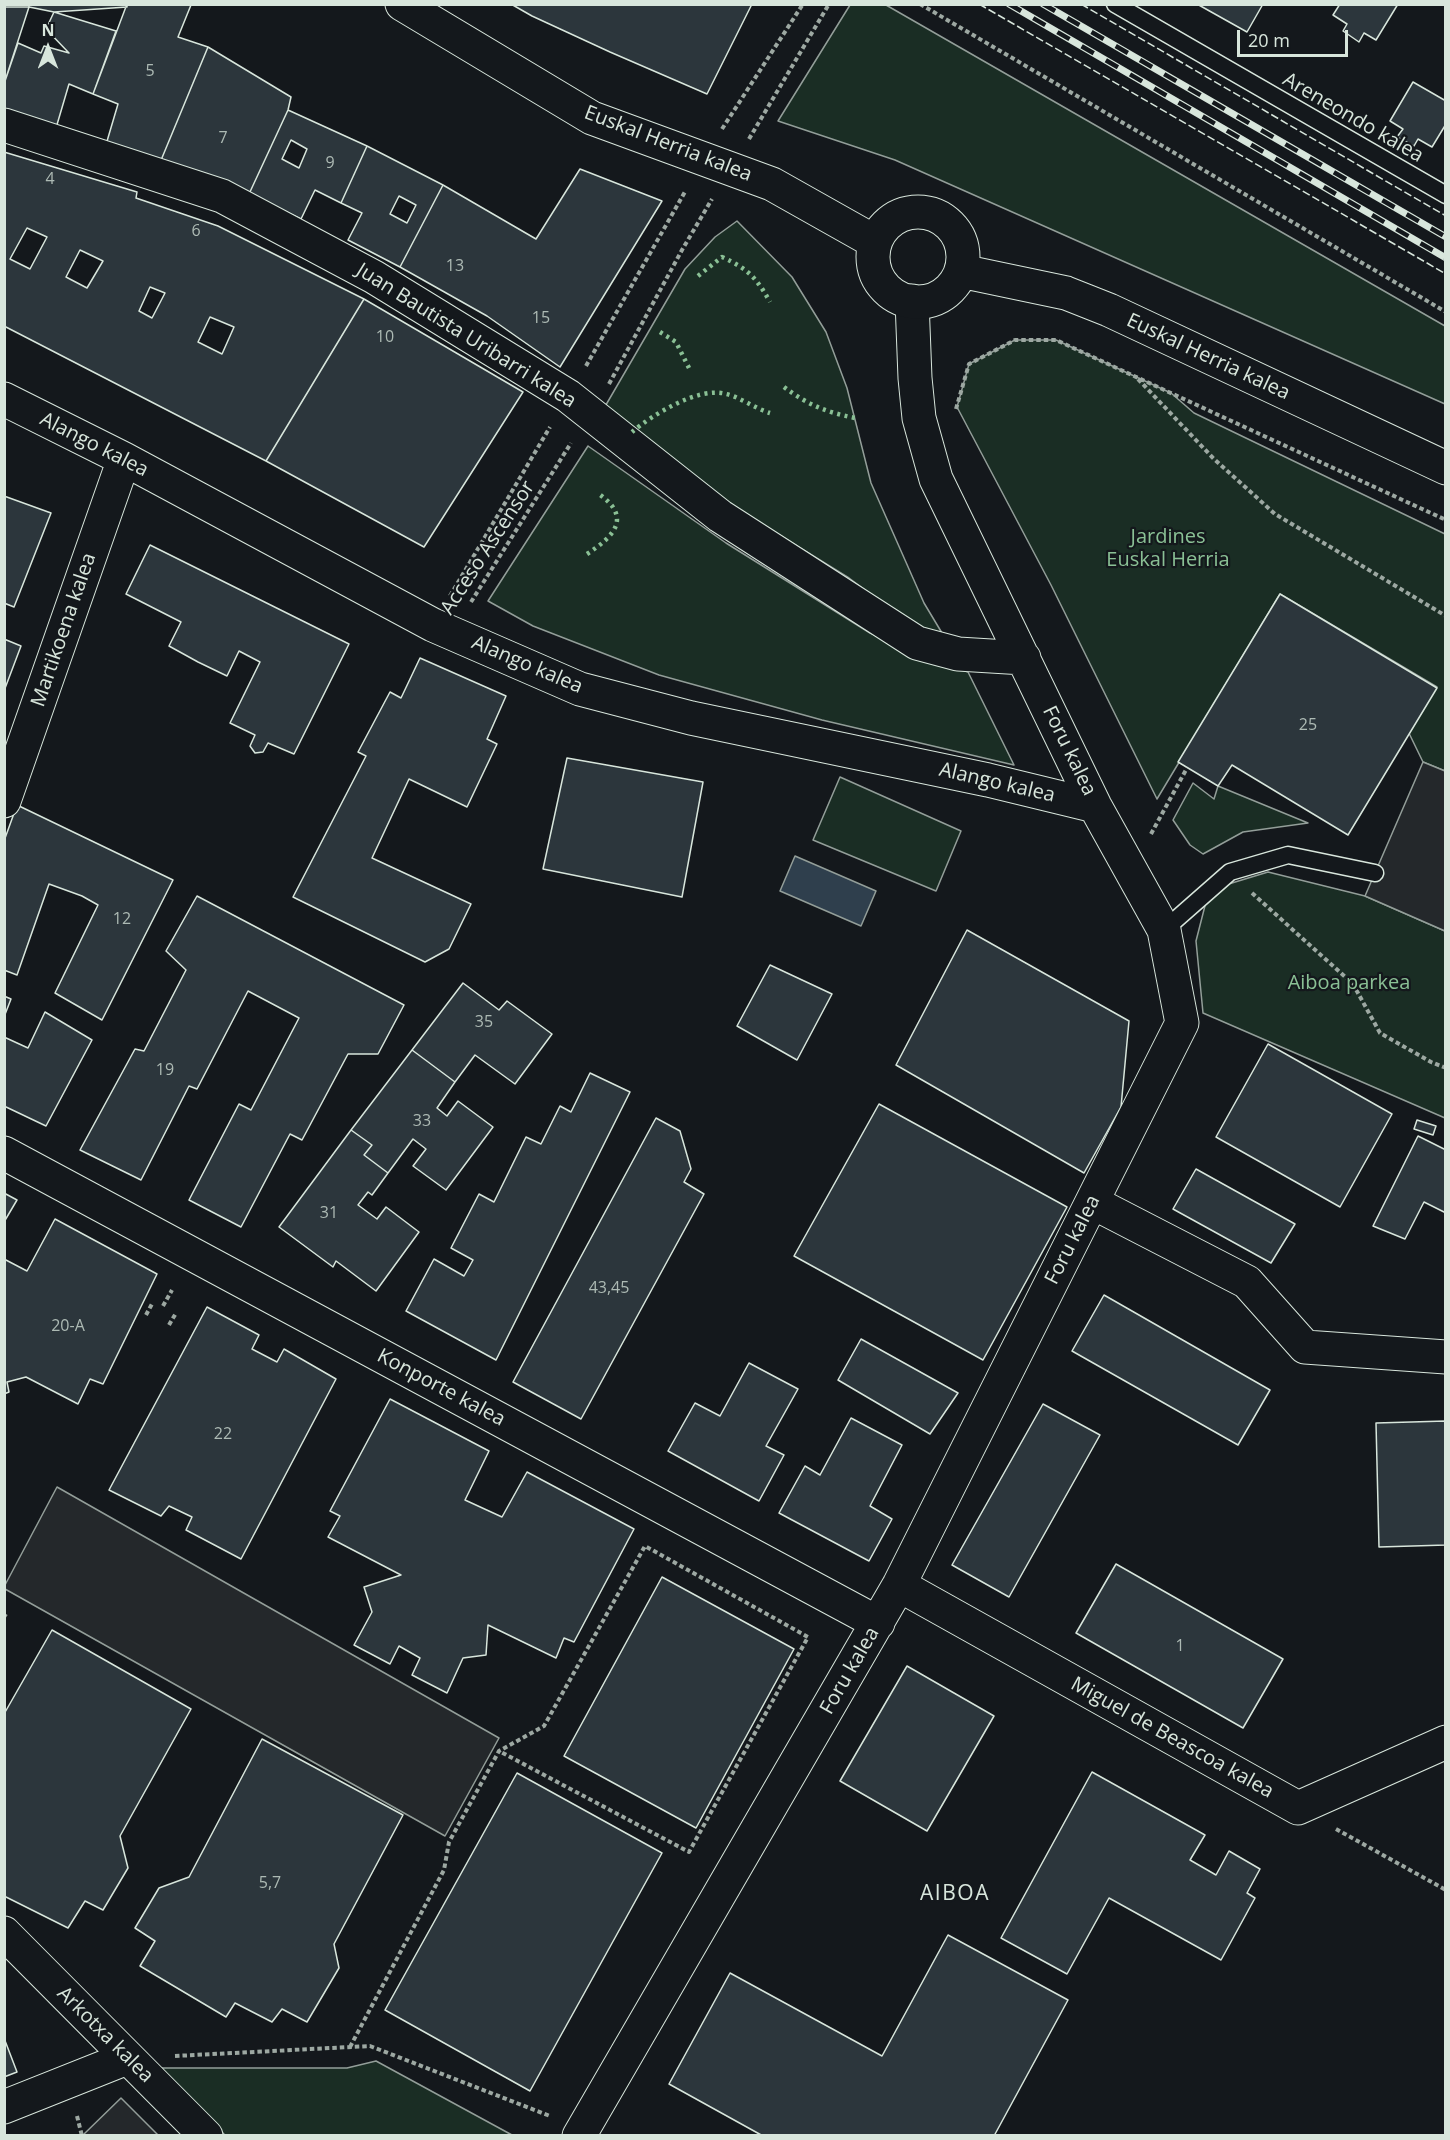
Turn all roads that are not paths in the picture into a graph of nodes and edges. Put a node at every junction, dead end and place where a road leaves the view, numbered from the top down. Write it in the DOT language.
graph roads {
  1 [pos="402,4"];
  2 [pos="1115,4"];
  3 [pos="4,125"];
  4 [pos="1446,195"];
  5 [pos="875,242"];
  6 [pos="961,271"];
  7 [pos="912,302"];
  8 [pos="4,399"];
  9 [pos="124,459"];
  10 [pos="1446,468"];
  11 [pos="1024,658"];
  12 [pos="4,801"];
  13 [pos="1095,806"];
  14 [pos="1375,873"];
  15 [pos="1164,930"];
  16 [pos="4,1153"];
  17 [pos="1092,1202"];
  18 [pos="1446,1357"];
  19 [pos="899,1585"];
  20 [pos="878,1623"];
  21 [pos="1446,1742"];
  22 [pos="4,1933"];
  23 [pos="127,2058"];
  24 [pos="4,2107"];
  25 [pos="585,2133"];
  26 [pos="206,2136"];
  1 -- 5 [label="street, Euskal Herria kalea"];
  2 -- 4 [label="lane, Areneondo kalea"];
  3 -- 11 [label="street, Juan Bautista Uribarri kalea"];
  5 -- 6 [label="street"];
  5 -- 7 [label="street"];
  6 -- 7 [label="street"];
  6 -- 10 [label="street, Euskal Herria kalea"];
  7 -- 11 [label="street, Foru kalea"];
  8 -- 9 [label="street, Alango kalea"];
  9 -- 12 [label="street, Martikoena kalea"];
  9 -- 13 [label="street, Alango kalea"];
  11 -- 13 [label="street, Foru kalea"];
  13 -- 15 [label="street, Foru kalea"];
  14 -- 15 [label="lane"];
  15 -- 17 [label="street, Foru kalea"];
  16 -- 20 [label="street, Konporte kalea"];
  17 -- 18 [label="street"];
  17 -- 19 [label="street, Foru kalea"];
  19 -- 20 [label="street, Foru kalea"];
  19 -- 21 [label="street, Miguel de Beascoa kalea"];
  20 -- 25 [label="street, Foru kalea"];
  22 -- 23 [label="street, Arkotxa kalea"];
  23 -- 24 [label="street"];
  23 -- 26 [label="street, Arkotxa kalea"];
}
